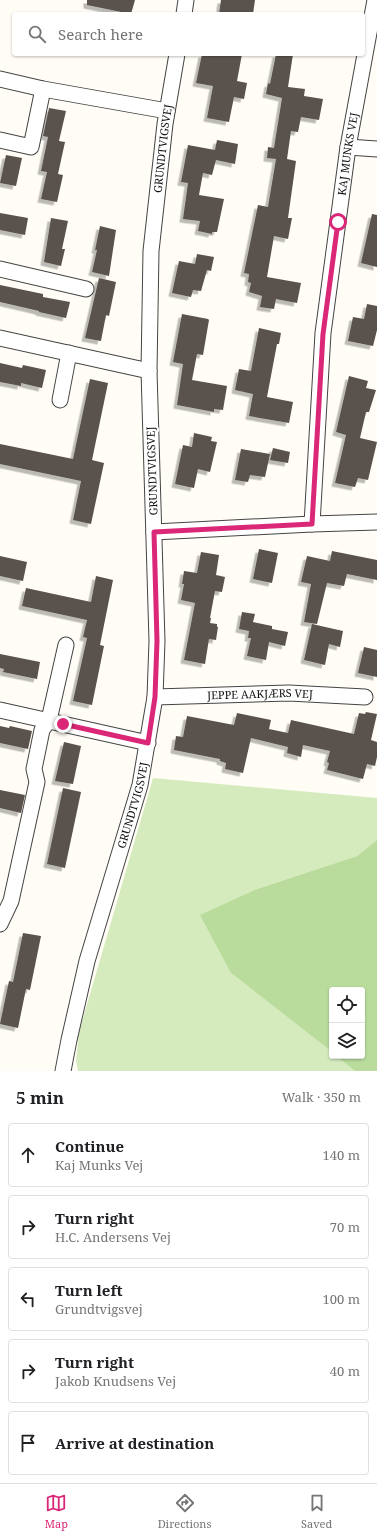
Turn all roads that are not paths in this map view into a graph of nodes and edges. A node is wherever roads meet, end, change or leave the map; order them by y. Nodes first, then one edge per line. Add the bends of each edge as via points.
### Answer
1 (186, 0) edge
2 (375, 0) edge
3 (184, 12) edge
4 (365, 55) edge
5 (177, 56) edge
6 (365, 56) edge
7 (0, 80) edge
8 (43, 89) junction
9 (167, 111) junction
10 (0, 140) edge
11 (348, 148) junction
12 (377, 149) edge
13 (0, 269) edge
14 (86, 289) dead end
15 (0, 338) edge
16 (69, 353) junction
17 (149, 371) junction
18 (60, 400) dead end
19 (377, 522) edge
20 (312, 524) junction
21 (154, 532) junction
22 (66, 645) dead end
23 (155, 697) junction
24 (365, 697) dead end
25 (0, 710) edge
26 (49, 720) junction
27 (148, 743) junction
28 (0, 924) edge
29 (63, 1071) edge

1 - 3 street
2 - 4 street, KAJ MUNKS VEJ
5 - 9 street, GRUNDTVIGSVEJ
6 - 11 street, KAJ MUNKS VEJ
7 - 8 street
8 - 9 street
8 - 10 street via 31,147
9 - 17 street, GRUNDTVIGSVEJ via 151,250
11 - 12 street
11 - 20 street, KAJ MUNKS VEJ via 323,334
13 - 14 street
15 - 16 street
16 - 17 street
16 - 18 street
17 - 21 street, GRUNDTVIGSVEJ
19 - 20 street
20 - 21 street
21 - 23 street, GRUNDTVIGSVEJ via 157,641
22 - 26 street
23 - 24 street, JEPPE AAKJÆRS VEJ via 289,693
23 - 27 street, GRUNDTVIGSVEJ
25 - 26 street
26 - 27 street
26 - 28 street via 42,730 34,769 37,782 11,900
27 - 29 street, GRUNDTVIGSVEJ via 140,785 87,961

